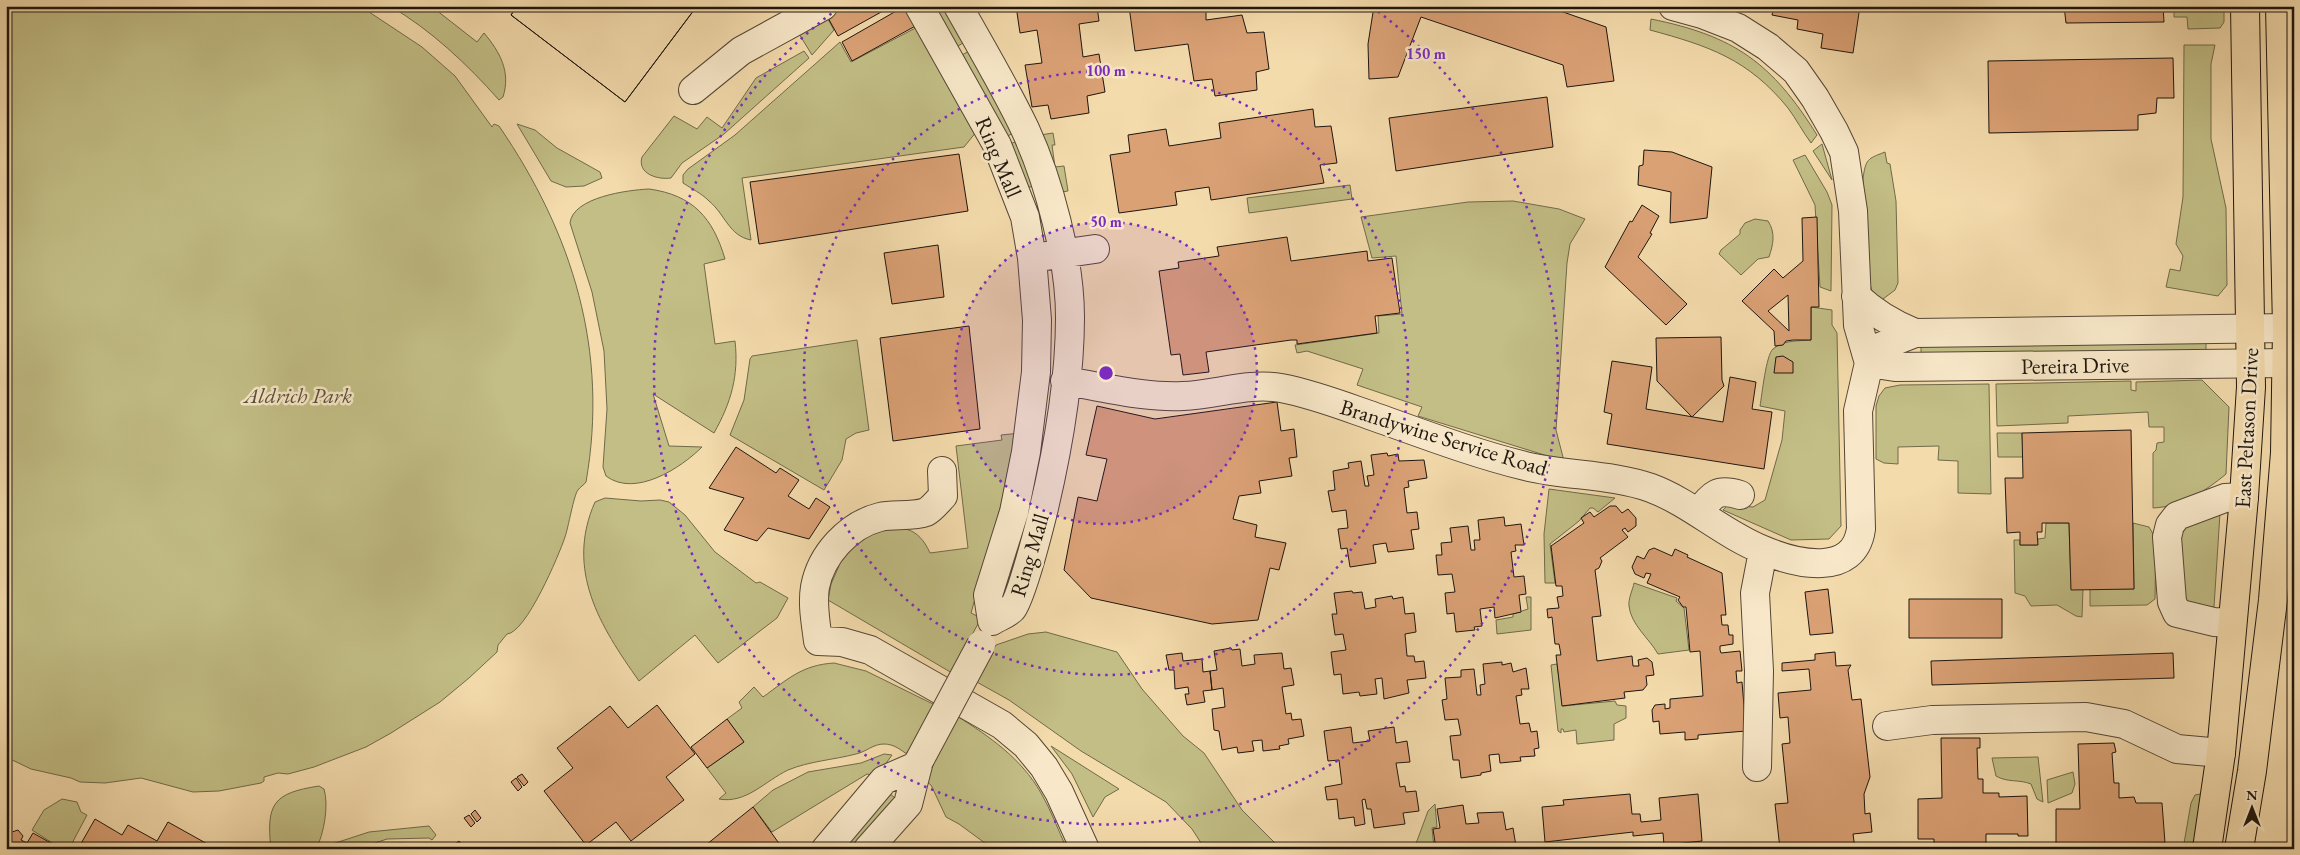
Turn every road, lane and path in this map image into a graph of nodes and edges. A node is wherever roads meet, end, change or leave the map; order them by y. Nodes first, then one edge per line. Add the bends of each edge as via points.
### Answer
1 (823, 6) edge
2 (919, 6) edge
3 (958, 6) edge
4 (1672, 6) edge
5 (2245, 6) edge
6 (2280, 6) edge
7 (693, 90) dead end
8 (1095, 249) dead end
9 (1063, 253) junction
10 (1032, 258) junction
11 (1856, 296) junction
12 (2250, 328) junction
13 (2290, 328) edge
14 (1915, 334) junction
15 (1868, 358) junction
16 (2251, 363) junction
17 (2290, 363) edge
18 (1065, 381) junction
19 (942, 471) dead end
20 (1740, 495) dead end
21 (2244, 497) junction
22 (1699, 512) junction
23 (1763, 551) junction
24 (2232, 622) junction
25 (987, 633) junction
26 (1887, 726) dead end
27 (2221, 753) junction
28 (918, 763) junction
29 (1757, 767) dead end
30 (826, 849) edge
31 (868, 849) edge
32 (1085, 849) edge
33 (2207, 849) edge
34 (2239, 849) edge

1 - 7 street via 741,51
2 - 10 street, Ring Mall via 998,145 1025,217
3 - 9 street, Ring Mall via 1026,131 1047,185
4 - 11 street via 1738,28 1768,47 1796,71 1815,98 1844,152 1854,211
5 - 12 main road, East Peltason Drive
6 - 13 main road, East Peltason Drive
8 - 9 street
9 - 10 street
9 - 18 street, Ring Mall via 1070,316
10 - 25 street, Ring Mall via 1037,320 1036,372 1026,452 1014,512 988,595
11 - 14 street, Pereira Drive via 1871,311
11 - 15 street via 1858,325
12 - 13 street, Pereira Drive
12 - 14 street, Pereira Drive
12 - 16 main road, East Peltason Drive
13 - 17 main road, East Peltason Drive
14 - 15 street, Pereira Drive
15 - 16 street, Pereira Drive via 1895,367
15 - 23 street, Brandywine Service Road via 1858,411 1859,543 1847,557 1833,562 1789,560
16 - 17 street, Pereira Drive
16 - 21 main road, East Peltason Drive
17 - 34 main road, East Peltason Drive via 2281,519 2252,771
18 - 22 street, Brandywine Service Road via 1161,397 1259,386 1280,388 1524,466 1642,485
18 - 25 street, Ring Mall via 1055,459 1038,532 1012,609
19 - 32 street via 943,496 925,512 879,517 855,528 836,544 821,567 815,587 818,641 842,642 870,650 1002,725 1026,745 1044,767
20 - 22 street via 1718,492
21 - 24 main road, East Peltason Drive
21 - 24 street via 2224,498 2178,516 2170,525 2167,537 2172,602 2178,613 2214,622
22 - 23 street, Brandywine Service Road
23 - 29 street via 1755,594 1759,671
24 - 27 main road, East Peltason Drive
25 - 28 street, bridge
26 - 27 street via 1932,720 2086,717 2124,724 2177,749
27 - 33 main road, East Peltason Drive
28 - 30 street via 884,780
28 - 31 street via 908,804

